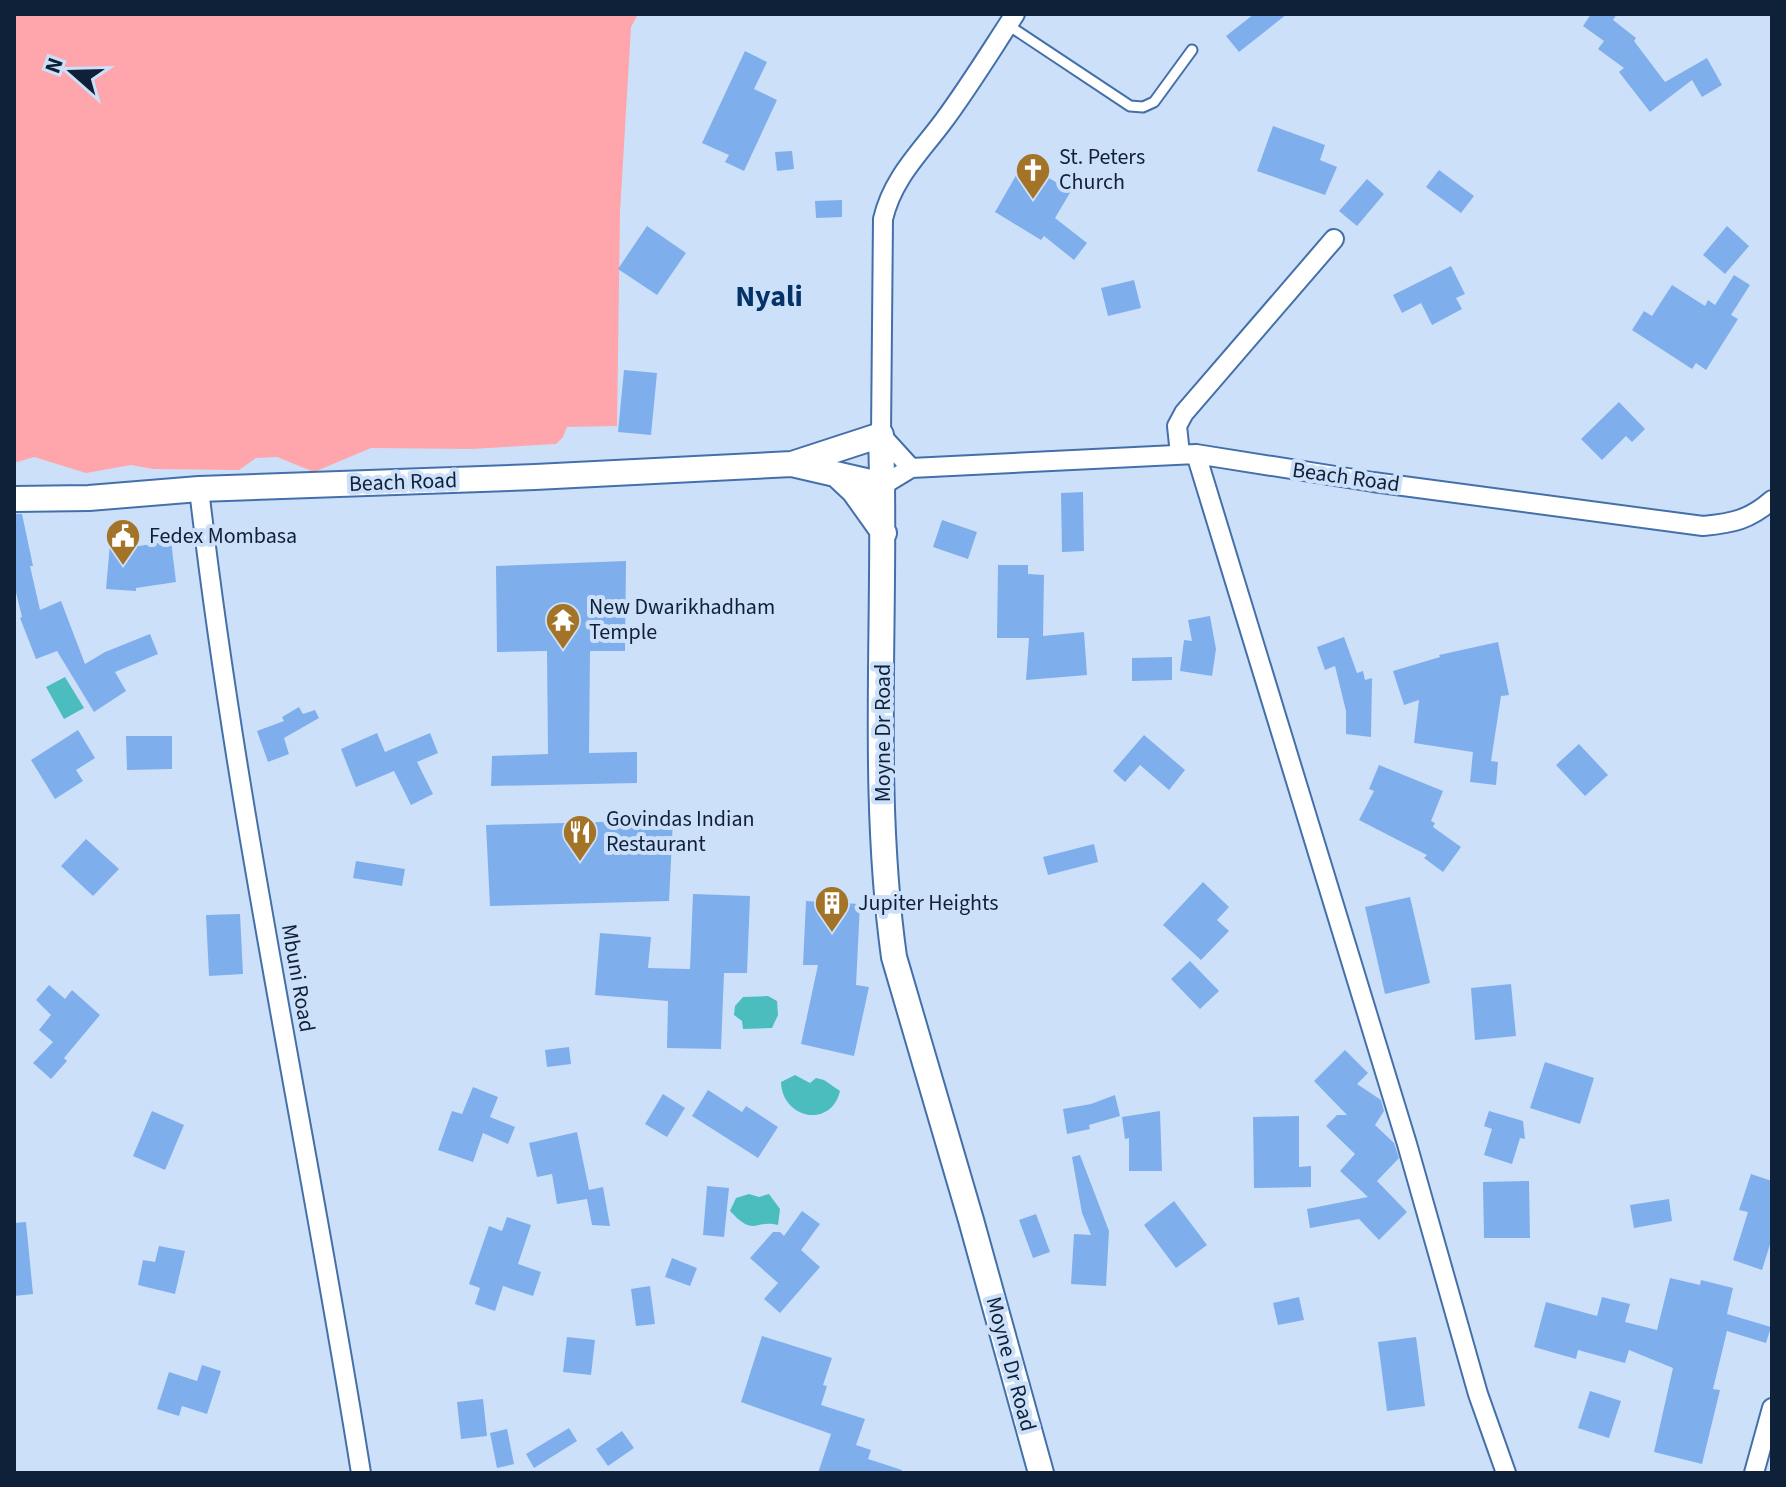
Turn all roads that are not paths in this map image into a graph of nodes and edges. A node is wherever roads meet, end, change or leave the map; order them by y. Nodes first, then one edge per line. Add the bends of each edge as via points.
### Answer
1 (1012, 19) edge
2 (1192, 50) dead end
3 (1334, 239) dead end
4 (881, 435) junction
5 (1188, 454) junction
6 (792, 464) junction
7 (911, 468) junction
8 (837, 475) junction
9 (883, 485) junction
10 (199, 489) junction
11 (14, 499) edge
12 (1772, 500) edge
13 (884, 533) junction
14 (1772, 1408) edge
15 (361, 1473) edge
16 (1041, 1473) edge
17 (1506, 1473) edge
18 (1754, 1473) edge

1 - 2 lane via 1130,106 1154,102
1 - 4 street, Moyne Dr Road via 888,197 883,219
3 - 5 street via 1184,413 1177,426
4 - 6 main road, Beach Road
4 - 7 street
4 - 9 main road, Moyne Dr Road
5 - 7 street, Beach Road
5 - 12 street, Beach Road via 1703,526 1745,519
5 - 17 street
6 - 8 main road, Beach Road
6 - 10 main road, Beach Road
7 - 9 street, Beach Road
8 - 9 main road, Beach Road
8 - 13 main road
9 - 13 main road, Moyne Dr Road
10 - 11 main road, Beach Road
10 - 15 street, Mbuni Road via 239,785
13 - 16 main road, Moyne Dr Road via 882,798 894,957
14 - 18 street

